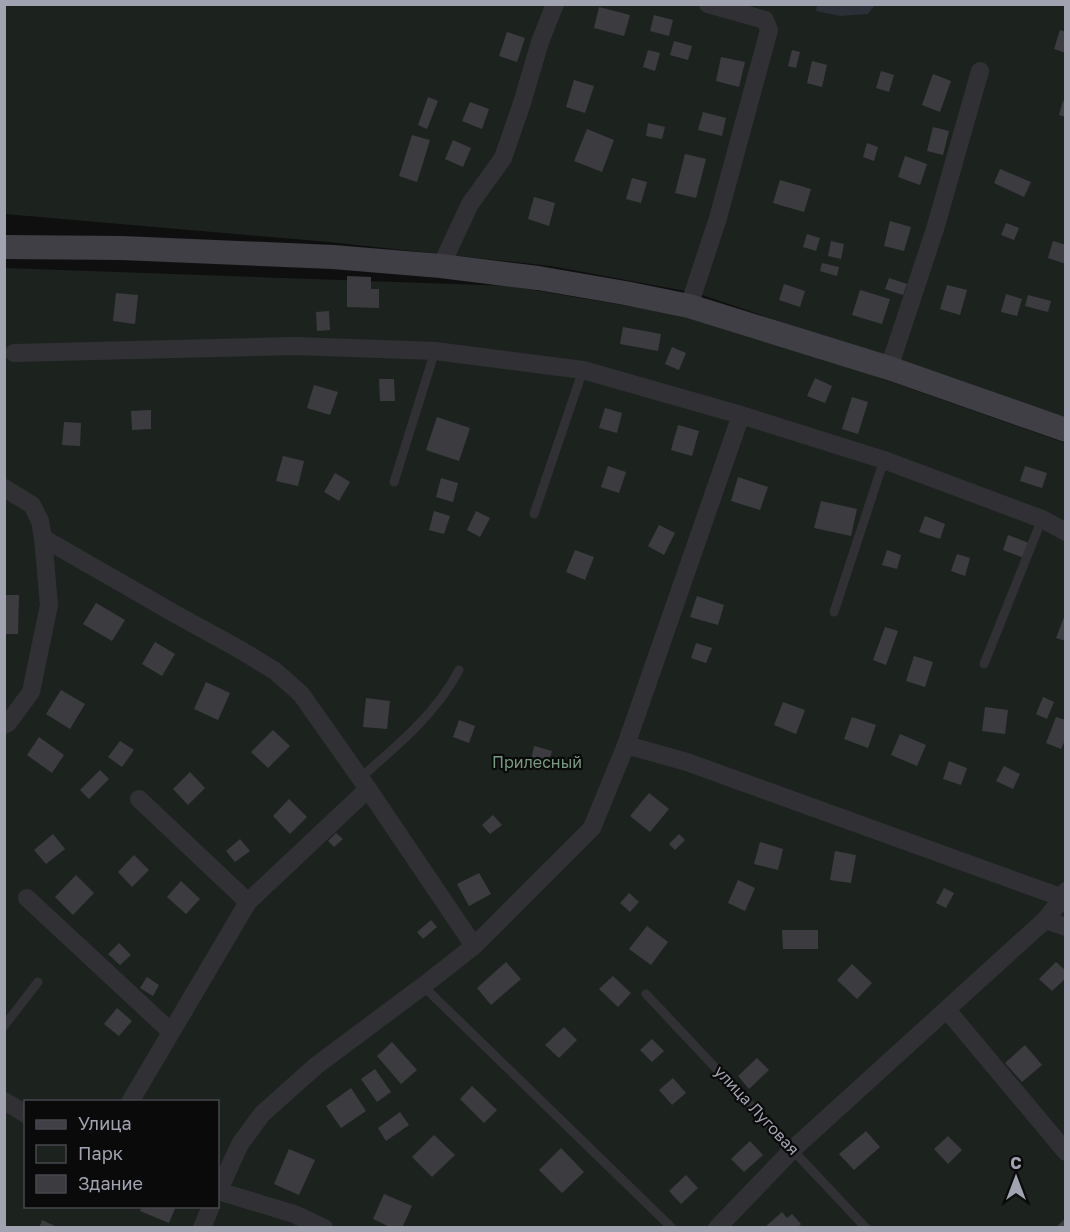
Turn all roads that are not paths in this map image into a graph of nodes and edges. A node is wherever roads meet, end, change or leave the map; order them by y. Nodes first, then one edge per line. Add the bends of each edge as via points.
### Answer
1 (555, 4) edge
2 (708, 4) edge
3 (980, 71) dead end
4 (4, 247) edge
5 (441, 266) junction
6 (689, 306) junction
7 (435, 351) junction
8 (14, 353) dead end
9 (889, 368) junction
10 (583, 370) junction
11 (741, 415) junction
12 (1065, 430) edge
13 (884, 459) junction
14 (394, 482) dead end
15 (4, 488) edge
16 (534, 514) dead end
17 (1042, 519) junction
18 (1065, 532) edge
19 (43, 538) junction
20 (834, 612) dead end
21 (984, 664) dead end
22 (459, 670) dead end
23 (4, 725) edge
24 (626, 745) junction
25 (364, 783) junction
26 (140, 799) dead end
27 (1064, 895) edge
28 (27, 898) dead end
29 (248, 902) junction
30 (1046, 920) junction
31 (1065, 927) edge
32 (474, 946) junction
33 (38, 982) dead end
34 (423, 986) junction
35 (646, 994) dead end
36 (947, 1010) junction
37 (4, 1026) edge
38 (171, 1031) junction
39 (131, 1100) edge
40 (4, 1101) edge
41 (24, 1113) edge
42 (793, 1149) junction
43 (1065, 1152) edge
44 (219, 1189) edge
45 (219, 1191) edge
46 (210, 1208) edge
47 (202, 1227) edge
48 (324, 1227) edge
49 (672, 1227) edge
50 (717, 1227) edge
51 (866, 1227) edge

1 - 5 street via 503,158 470,204
2 - 6 street via 765,20 769,30 721,208
3 - 9 street
4 - 5 street via 333,257
5 - 6 street via 538,278
6 - 9 street
7 - 8 street via 295,346
7 - 10 street
7 - 14 lane
9 - 12 street
10 - 11 street
10 - 16 lane
11 - 13 street
11 - 24 street
13 - 17 street
13 - 20 lane
15 - 19 street via 32,505
17 - 18 street
17 - 21 lane
19 - 23 street via 49,605 31,692
19 - 25 street via 275,671 300,694
22 - 25 lane via 450,687
24 - 27 street via 687,762
24 - 32 street via 592,828
25 - 29 street
25 - 32 street
26 - 29 street
27 - 30 street
28 - 38 street
29 - 38 street
30 - 31 street
30 - 36 street
32 - 34 street
33 - 37 lane
34 - 44 street via 317,1065 262,1114 240,1144
34 - 49 lane
35 - 42 lane, улица Луговая
36 - 42 street
36 - 43 street
38 - 39 street
40 - 41 street
42 - 50 street
42 - 51 lane, улица Луговая
45 - 48 street
46 - 47 street

